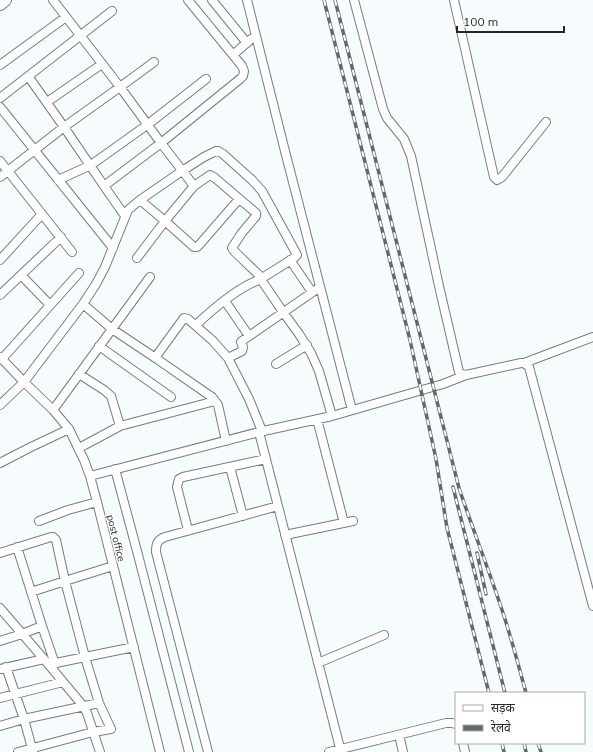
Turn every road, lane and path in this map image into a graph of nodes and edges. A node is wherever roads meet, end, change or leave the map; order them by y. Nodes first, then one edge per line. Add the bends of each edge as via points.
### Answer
1 (5, 0) edge
2 (53, 0) edge
3 (188, 0) edge
4 (212, 0) edge
5 (247, 0) edge
6 (354, 0) edge
7 (454, 0) edge
8 (0, 4) edge
9 (112, 11) dead end
10 (66, 17) junction
11 (256, 35) junction
12 (80, 36) junction
13 (247, 43) junction
14 (233, 55) junction
15 (154, 62) dead end
16 (102, 64) junction
17 (0, 65) edge
18 (28, 76) junction
19 (206, 79) dead end
20 (120, 87) junction
21 (0, 98) edge
22 (47, 102) junction
23 (0, 107) edge
24 (546, 122) dead end
25 (147, 125) junction
26 (64, 127) junction
27 (161, 143) junction
28 (35, 150) junction
29 (0, 160) edge
30 (90, 165) junction
31 (8, 171) junction
32 (182, 171) junction
33 (0, 177) edge
34 (58, 180) junction
35 (104, 186) junction
36 (194, 186) junction
37 (239, 199) junction
38 (140, 200) junction
39 (42, 214) junction
40 (125, 216) junction
41 (165, 221) junction
42 (61, 237) junction
43 (113, 248) junction
44 (72, 252) dead end
45 (136, 258) dead end
46 (0, 260) edge
47 (290, 260) junction
48 (79, 273) dead end
49 (21, 275) junction
50 (150, 277) dead end
51 (260, 279) junction
52 (320, 287) junction
53 (312, 292) junction
54 (0, 295) edge
55 (225, 301) junction
56 (83, 304) junction
57 (50, 305) junction
58 (283, 312) junction
59 (196, 326) junction
60 (112, 329) junction
61 (249, 336) junction
62 (593, 337) edge
63 (99, 346) junction
64 (307, 346) junction
65 (1, 358) edge
66 (228, 358) junction
67 (157, 359) junction
68 (524, 362) junction
69 (276, 364) dead end
70 (79, 374) junction
71 (466, 375) junction
72 (24, 382) junction
73 (171, 397) dead end
74 (215, 401) junction
75 (0, 405) edge
76 (53, 410) junction
77 (352, 410) junction
78 (332, 416) junction
79 (317, 419) junction
80 (120, 426) junction
81 (69, 429) junction
82 (261, 432) junction
83 (226, 440) junction
84 (79, 448) junction
85 (266, 459) junction
86 (0, 463) edge
87 (230, 467) junction
88 (115, 469) junction
89 (90, 476) junction
90 (97, 502) junction
91 (278, 506) junction
92 (242, 516) junction
93 (39, 521) dead end
94 (188, 530) junction
95 (285, 535) junction
96 (16, 547) junction
97 (0, 553) edge
98 (113, 566) junction
99 (66, 581) junction
100 (32, 592) junction
101 (593, 606) edge
102 (0, 608) edge
103 (42, 626) junction
104 (22, 634) junction
105 (384, 635) dead end
106 (0, 640) edge
107 (134, 647) junction
108 (85, 656) junction
109 (49, 662) junction
110 (318, 663) junction
111 (3, 668) edge
112 (63, 682) junction
113 (15, 694) junction
114 (0, 698) edge
115 (99, 703) junction
116 (84, 707) junction
117 (24, 720) junction
118 (455, 724) edge
119 (0, 726) edge
120 (93, 732) junction
121 (399, 735) junction
122 (32, 750) edge
123 (340, 751) edge
124 (18, 752) edge
125 (100, 752) edge
126 (160, 752) edge
127 (189, 752) edge
128 (208, 752) edge
129 (330, 752) edge
130 (403, 752) edge

1 - 8 highway
2 - 10 street
3 - 14 street
4 - 13 street
5 - 11 street
6 - 71 street via 383,109 404,139 411,156 458,369
7 - 24 street via 494,177 497,180
9 - 12 street
10 - 12 street
10 - 17 street
11 - 13 street
11 - 52 street
12 - 16 street
12 - 18 street
13 - 14 street
14 - 27 street via 244,71 243,76
15 - 20 street
16 - 20 street
16 - 22 street
18 - 21 street
18 - 22 street
19 - 25 street
20 - 25 street
20 - 26 street
22 - 26 street
23 - 28 street
25 - 27 street
25 - 30 street
26 - 28 street
26 - 30 street
27 - 32 street
27 - 35 street
28 - 31 street
28 - 34 street
29 - 31 street
30 - 34 street
30 - 35 street
31 - 33 street
31 - 39 street
32 - 36 street
32 - 38 street
32 - 47 street via 218,151 223,154 264,194 296,253
34 - 43 street
35 - 40 street
36 - 37 street via 210,175
36 - 41 street
37 - 41 street via 197,247 191,245
37 - 51 street via 254,210 256,216 232,248
38 - 40 street
38 - 41 street
39 - 42 street
39 - 46 street
40 - 43 street
41 - 45 street
42 - 44 street
42 - 49 street
43 - 56 street via 101,276
47 - 51 street
47 - 53 street
48 - 57 street
49 - 54 street
49 - 57 street
50 - 60 street
51 - 55 street
51 - 58 street
52 - 53 street
52 - 77 street
53 - 58 street
55 - 59 street
55 - 61 street
56 - 60 street
56 - 72 street
57 - 65 street
58 - 61 street
58 - 64 street
59 - 66 street
59 - 67 street via 188,319 182,319 157,355
60 - 63 street
60 - 67 street
61 - 66 street via 241,342 242,351
62 - 68 street
63 - 70 street
63 - 73 street
64 - 69 street
64 - 78 street via 319,371
65 - 72 street, post office
66 - 82 street via 249,399
67 - 74 street
68 - 71 street
68 - 101 street via 529,367
70 - 76 street
70 - 80 street via 111,396
71 - 77 street
72 - 75 street
72 - 76 street, post office
74 - 80 street
74 - 83 street
76 - 81 street, post office
77 - 78 street
78 - 79 street
79 - 82 street
79 - 95 street via 348,522
80 - 84 street
81 - 84 street, post office
81 - 86 street
82 - 83 street
82 - 85 street
83 - 88 street
84 - 89 street, post office
85 - 87 street
85 - 91 street
87 - 92 street
87 - 94 street via 178,479 177,487
88 - 89 street
88 - 127 street
89 - 90 street, post office
90 - 93 street
90 - 98 street, post office
91 - 92 street
91 - 95 street
92 - 94 street
94 - 128 street via 160,538 156,552
95 - 110 street
96 - 97 street
96 - 99 street via 55,538
96 - 100 street
98 - 99 street
98 - 107 street, post office
99 - 100 street
99 - 108 street
100 - 103 street
102 - 104 street
103 - 104 street
103 - 109 street
104 - 106 street
104 - 109 street
105 - 110 street
107 - 108 street
107 - 126 street, post office
108 - 109 street
108 - 115 street
109 - 111 street
109 - 112 street
110 - 123 street
111 - 113 street
112 - 113 street
112 - 116 street
113 - 114 street
113 - 117 street
115 - 116 street
115 - 120 street via 111,728
116 - 117 street
116 - 120 street
117 - 119 street
117 - 122 street
118 - 121 street via 446,723
120 - 122 street
120 - 125 street
121 - 123 street
121 - 130 street
122 - 124 street
123 - 129 street

